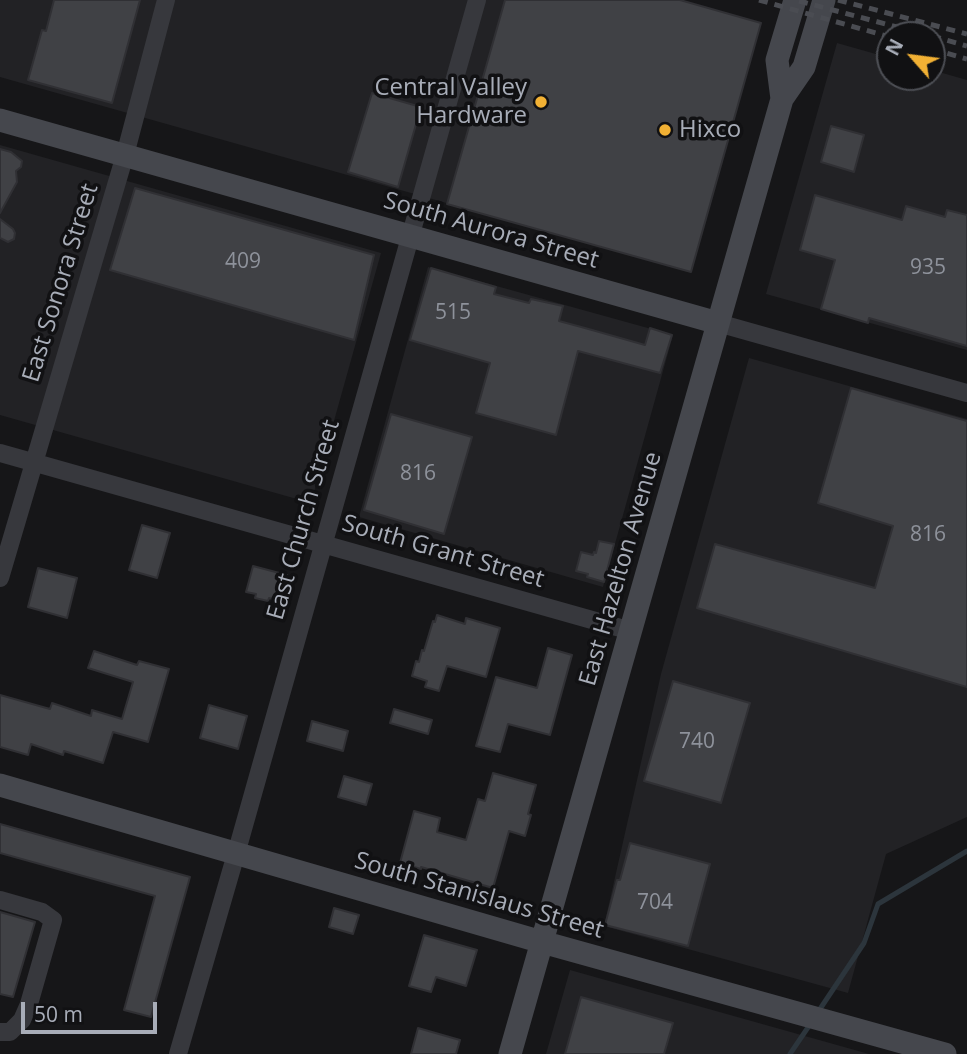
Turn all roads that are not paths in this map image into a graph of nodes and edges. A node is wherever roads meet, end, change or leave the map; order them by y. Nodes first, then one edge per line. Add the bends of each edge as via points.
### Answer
1 (166, 0) edge
2 (477, 0) edge
3 (795, 0) edge
4 (824, 0) edge
5 (782, 99) junction
6 (0, 120) edge
7 (125, 155) junction
8 (410, 236) junction
9 (718, 323) junction
10 (967, 393) edge
11 (0, 453) edge
12 (33, 463) junction
13 (323, 544) junction
14 (0, 578) edge
15 (631, 631) junction
16 (0, 785) edge
17 (236, 854) junction
18 (0, 900) edge
19 (542, 942) junction
20 (0, 1032) edge
21 (178, 1054) edge
22 (510, 1054) edge
23 (945, 1054) edge

1 - 7 street, East Sonora Street
2 - 8 street, East Church Street
3 - 5 street, East Hazelton Avenue via 777,60
4 - 5 street, East Hazelton Avenue via 804,67
5 - 9 street, East Hazelton Avenue
6 - 7 street, South Aurora Street
7 - 8 street, South Aurora Street
7 - 12 street, East Sonora Street
8 - 9 street, South Aurora Street
8 - 13 street, East Church Street
9 - 10 street, South Aurora Street
9 - 15 street, East Hazelton Avenue
11 - 12 street, South Grant Street
12 - 13 street, South Grant Street
12 - 14 street, East Sonora Street
13 - 15 street, South Grant Street
13 - 17 street, East Church Street
15 - 19 street, East Hazelton Avenue
16 - 17 street, South Stanislaus Street
17 - 19 street, South Stanislaus Street
17 - 21 street, East Church Street
18 - 20 street via 42,912 53,920 22,1020 10,1032
19 - 22 street, East Hazelton Avenue
19 - 23 street, South Stanislaus Street

